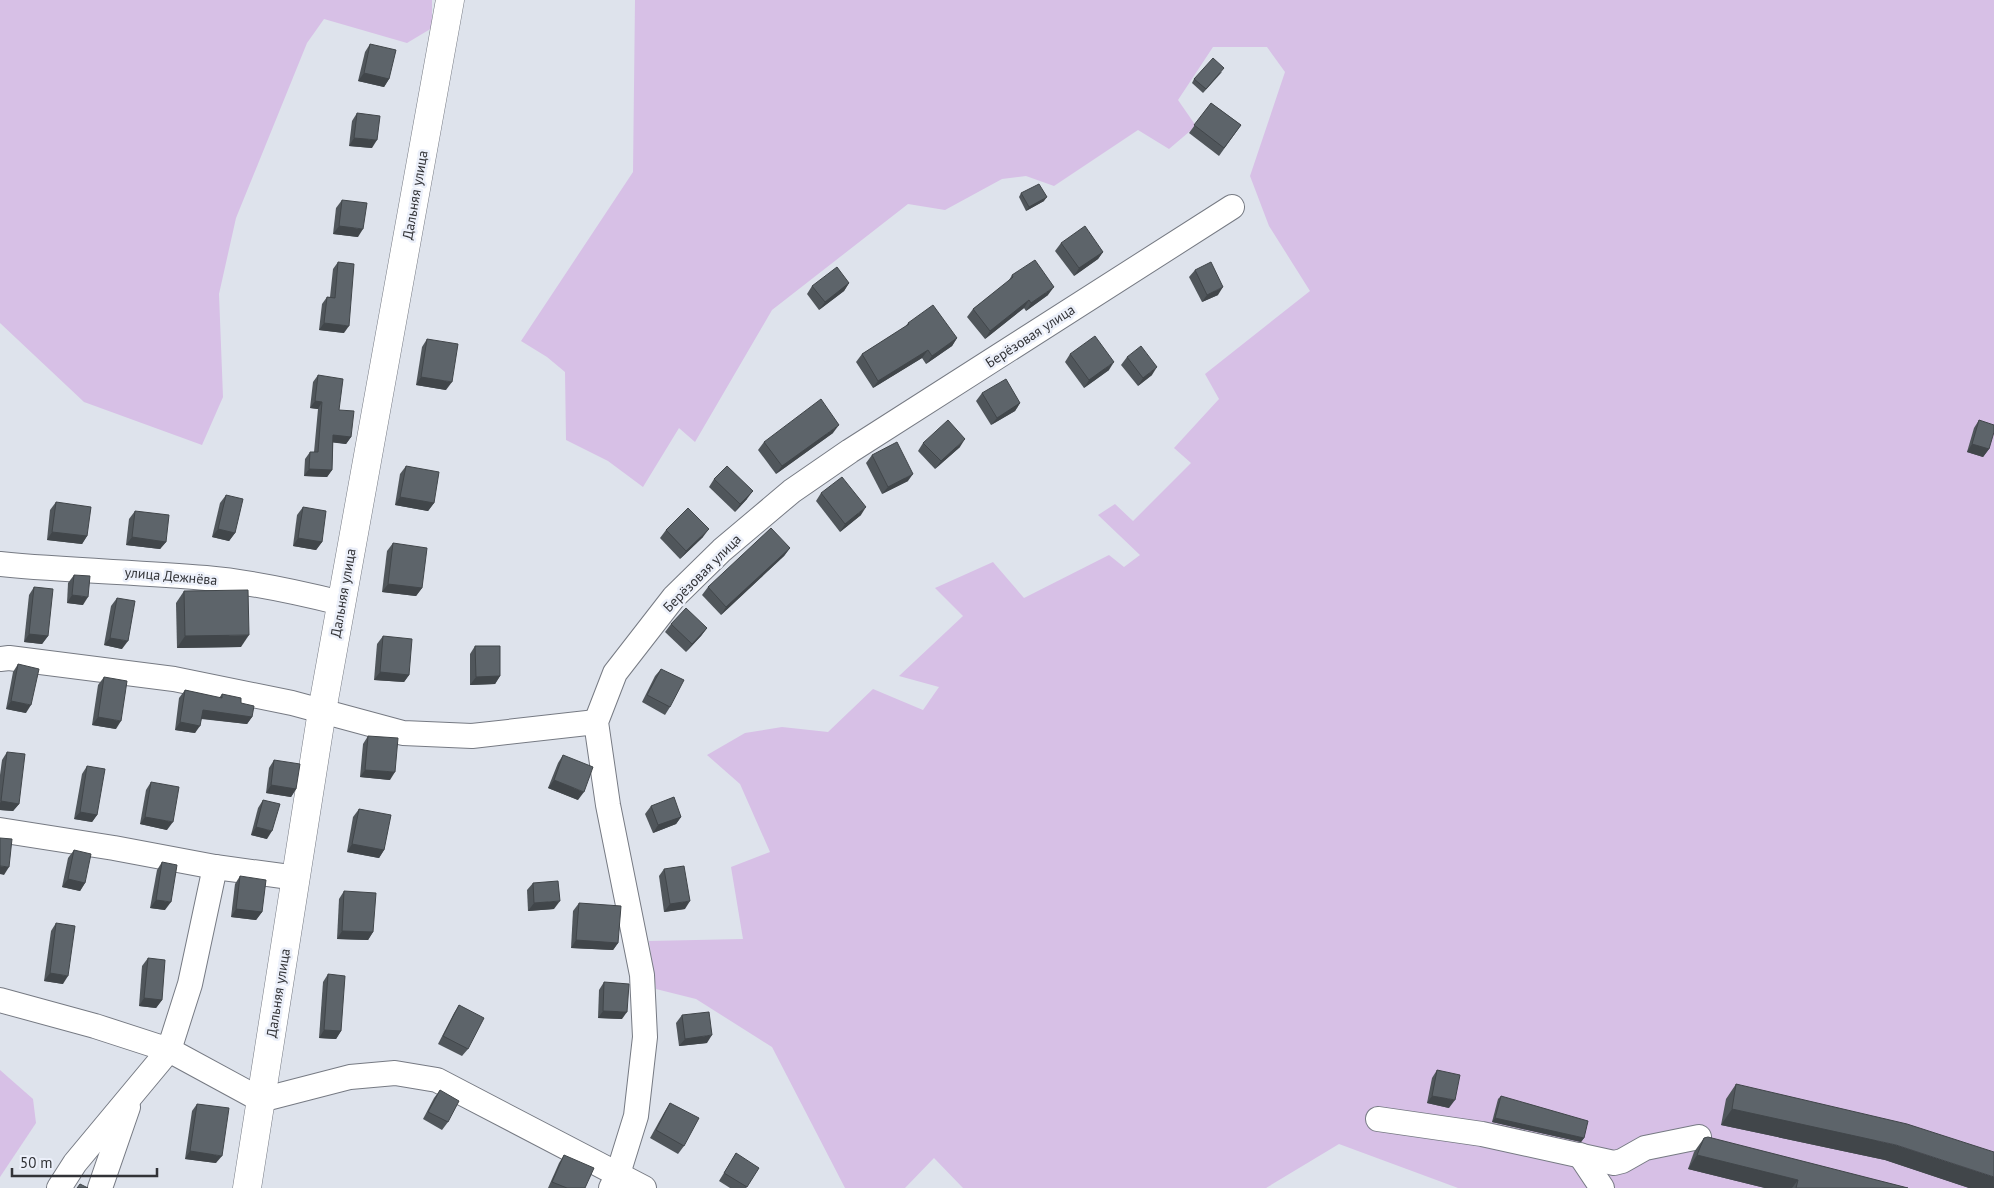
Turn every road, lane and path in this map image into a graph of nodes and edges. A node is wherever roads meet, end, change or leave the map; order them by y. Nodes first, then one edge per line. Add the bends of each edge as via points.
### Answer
1 (450, 0) edge
2 (1232, 206) dead end
3 (0, 564) edge
4 (341, 603) junction
5 (0, 659) edge
6 (322, 710) junction
7 (596, 722) junction
8 (0, 830) edge
9 (215, 867) junction
10 (297, 878) junction
11 (0, 1000) edge
12 (168, 1050) junction
13 (133, 1091) junction
14 (261, 1100) junction
15 (1378, 1119) dead end
16 (1699, 1137) dead end
17 (1580, 1155) junction
18 (1622, 1161) junction
19 (615, 1181) edge
20 (59, 1188) edge
21 (100, 1188) edge
22 (247, 1188) edge
23 (644, 1188) edge
24 (1602, 1188) edge
25 (1613, 1188) edge

1 - 4 main road, Дальняя улица
2 - 7 street, Берёзовая улица via 792,491 722,550 674,597 615,673
3 - 4 street, улица Дежнёва via 208,578
4 - 6 main road, Дальняя улица
5 - 6 street via 174,679
6 - 7 street via 402,733 472,736
6 - 10 main road, Дальняя улица
7 - 19 street, Берёзовая улица via 608,805 643,984 645,1037 636,1116
8 - 9 street
9 - 10 street
9 - 12 street via 190,984
10 - 14 main road, Дальняя улица
11 - 12 street
12 - 13 street
12 - 14 street
13 - 20 street
13 - 21 street
14 - 19 street via 350,1077 394,1074 437,1080
14 - 22 main road, Дальняя улица
15 - 17 street via 1482,1134
16 - 18 street via 1645,1148
17 - 18 street via 1614,1163
17 - 24 street
18 - 25 street
19 - 23 street

